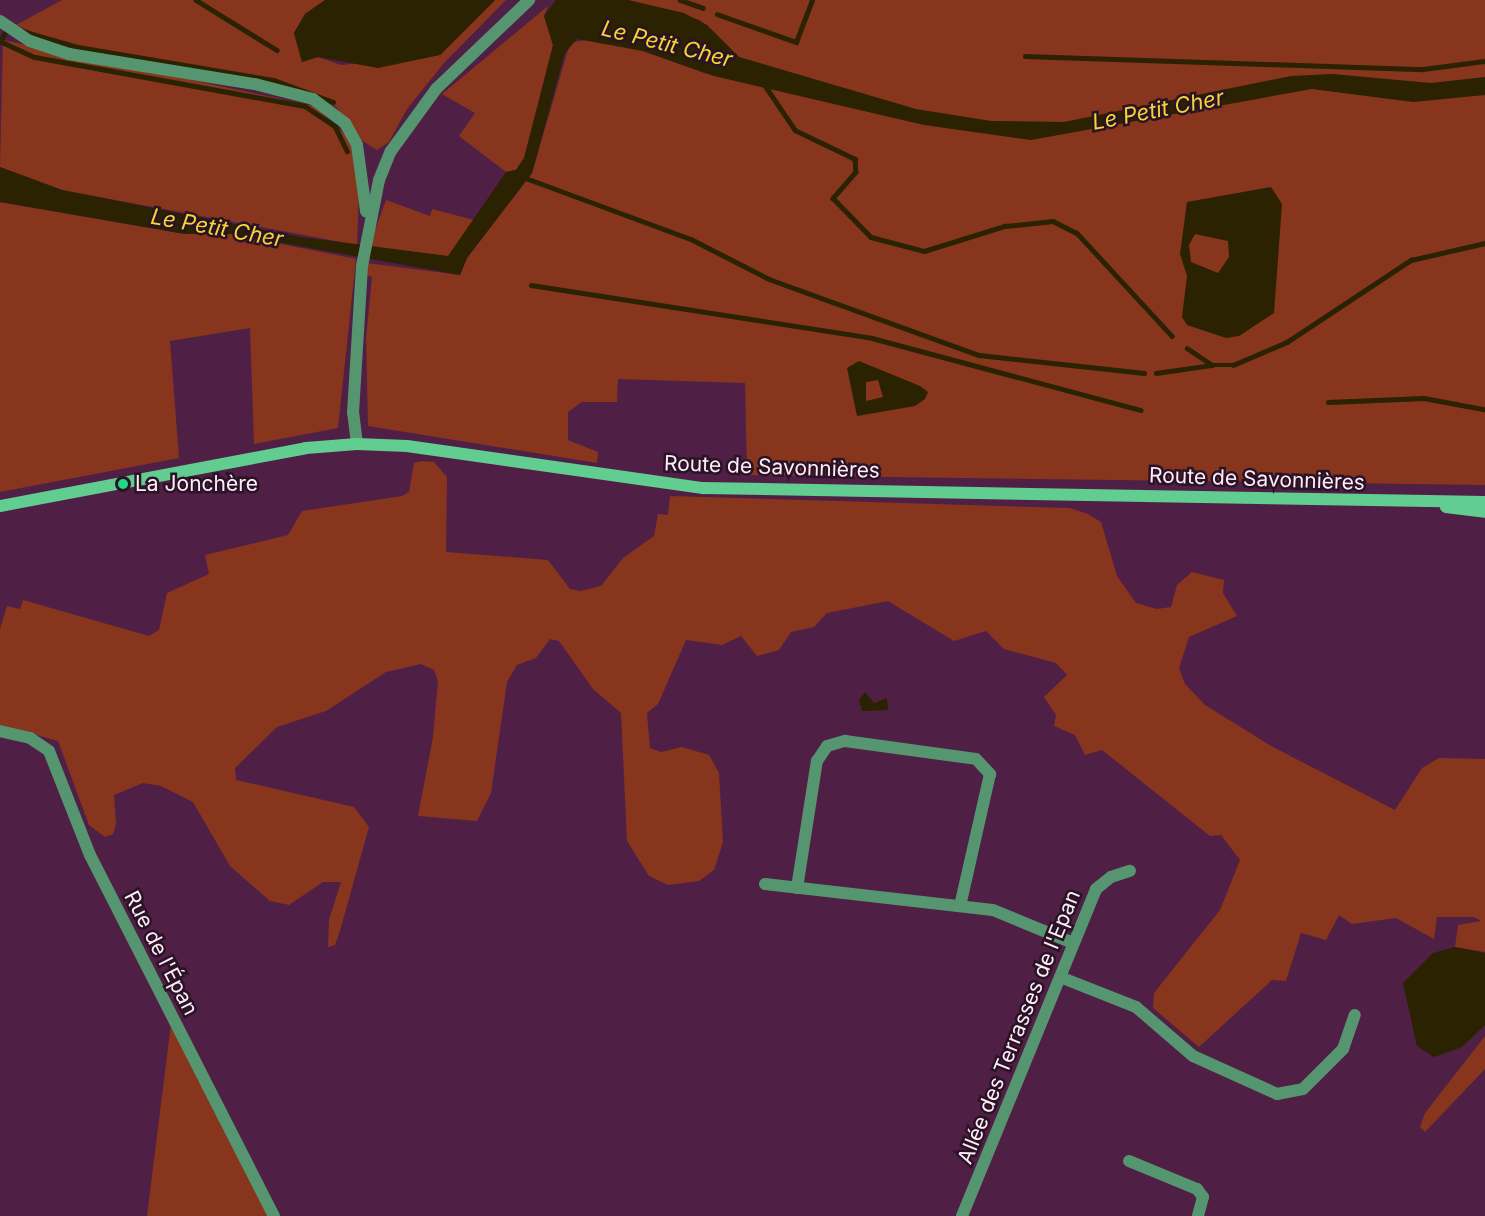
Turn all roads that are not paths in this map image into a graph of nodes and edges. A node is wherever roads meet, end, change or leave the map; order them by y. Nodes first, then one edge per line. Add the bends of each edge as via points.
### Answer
1 (529, 0) edge
2 (0, 21) edge
3 (363, 163) junction
4 (384, 170) junction
5 (366, 225) junction
6 (357, 444) junction
7 (1406, 502) junction
8 (1485, 502) edge
9 (0, 506) edge
10 (1485, 513) edge
11 (0, 731) edge
12 (1130, 871) dead end
13 (765, 884) dead end
14 (797, 888) junction
15 (960, 906) junction
16 (1073, 942) junction
17 (1060, 977) junction
18 (1354, 1015) dead end
19 (1129, 1161) dead end
20 (274, 1216) edge
21 (962, 1216) edge
22 (1198, 1216) edge

1 - 4 street via 436,89
2 - 3 street via 30,41 69,54 295,92 345,123
3 - 4 street
3 - 5 street
4 - 5 street
5 - 6 street via 353,414
6 - 7 main road, Route de Savonnières via 407,446 704,488
6 - 9 main road, Route de Savonnières via 282,452
7 - 8 main road, Route de Savonnières
7 - 10 main road, Route de Savonnières
11 - 20 street, Rue de l'Épan via 30,738 49,751 100,876
12 - 16 street, Allée des Terrasses de l'Epan via 1101,883
13 - 14 street
14 - 15 street
14 - 15 street via 817,761 827,746 845,741 976,759 985,766 992,784
15 - 16 street via 993,910
16 - 17 street, Allée des Terrasses de l'Epan
17 - 18 street via 1136,1007 1193,1056 1277,1094 1303,1089 1343,1049
17 - 21 street, Allée des Terrasses de l'Epan
19 - 22 street via 1197,1189 1203,1197

